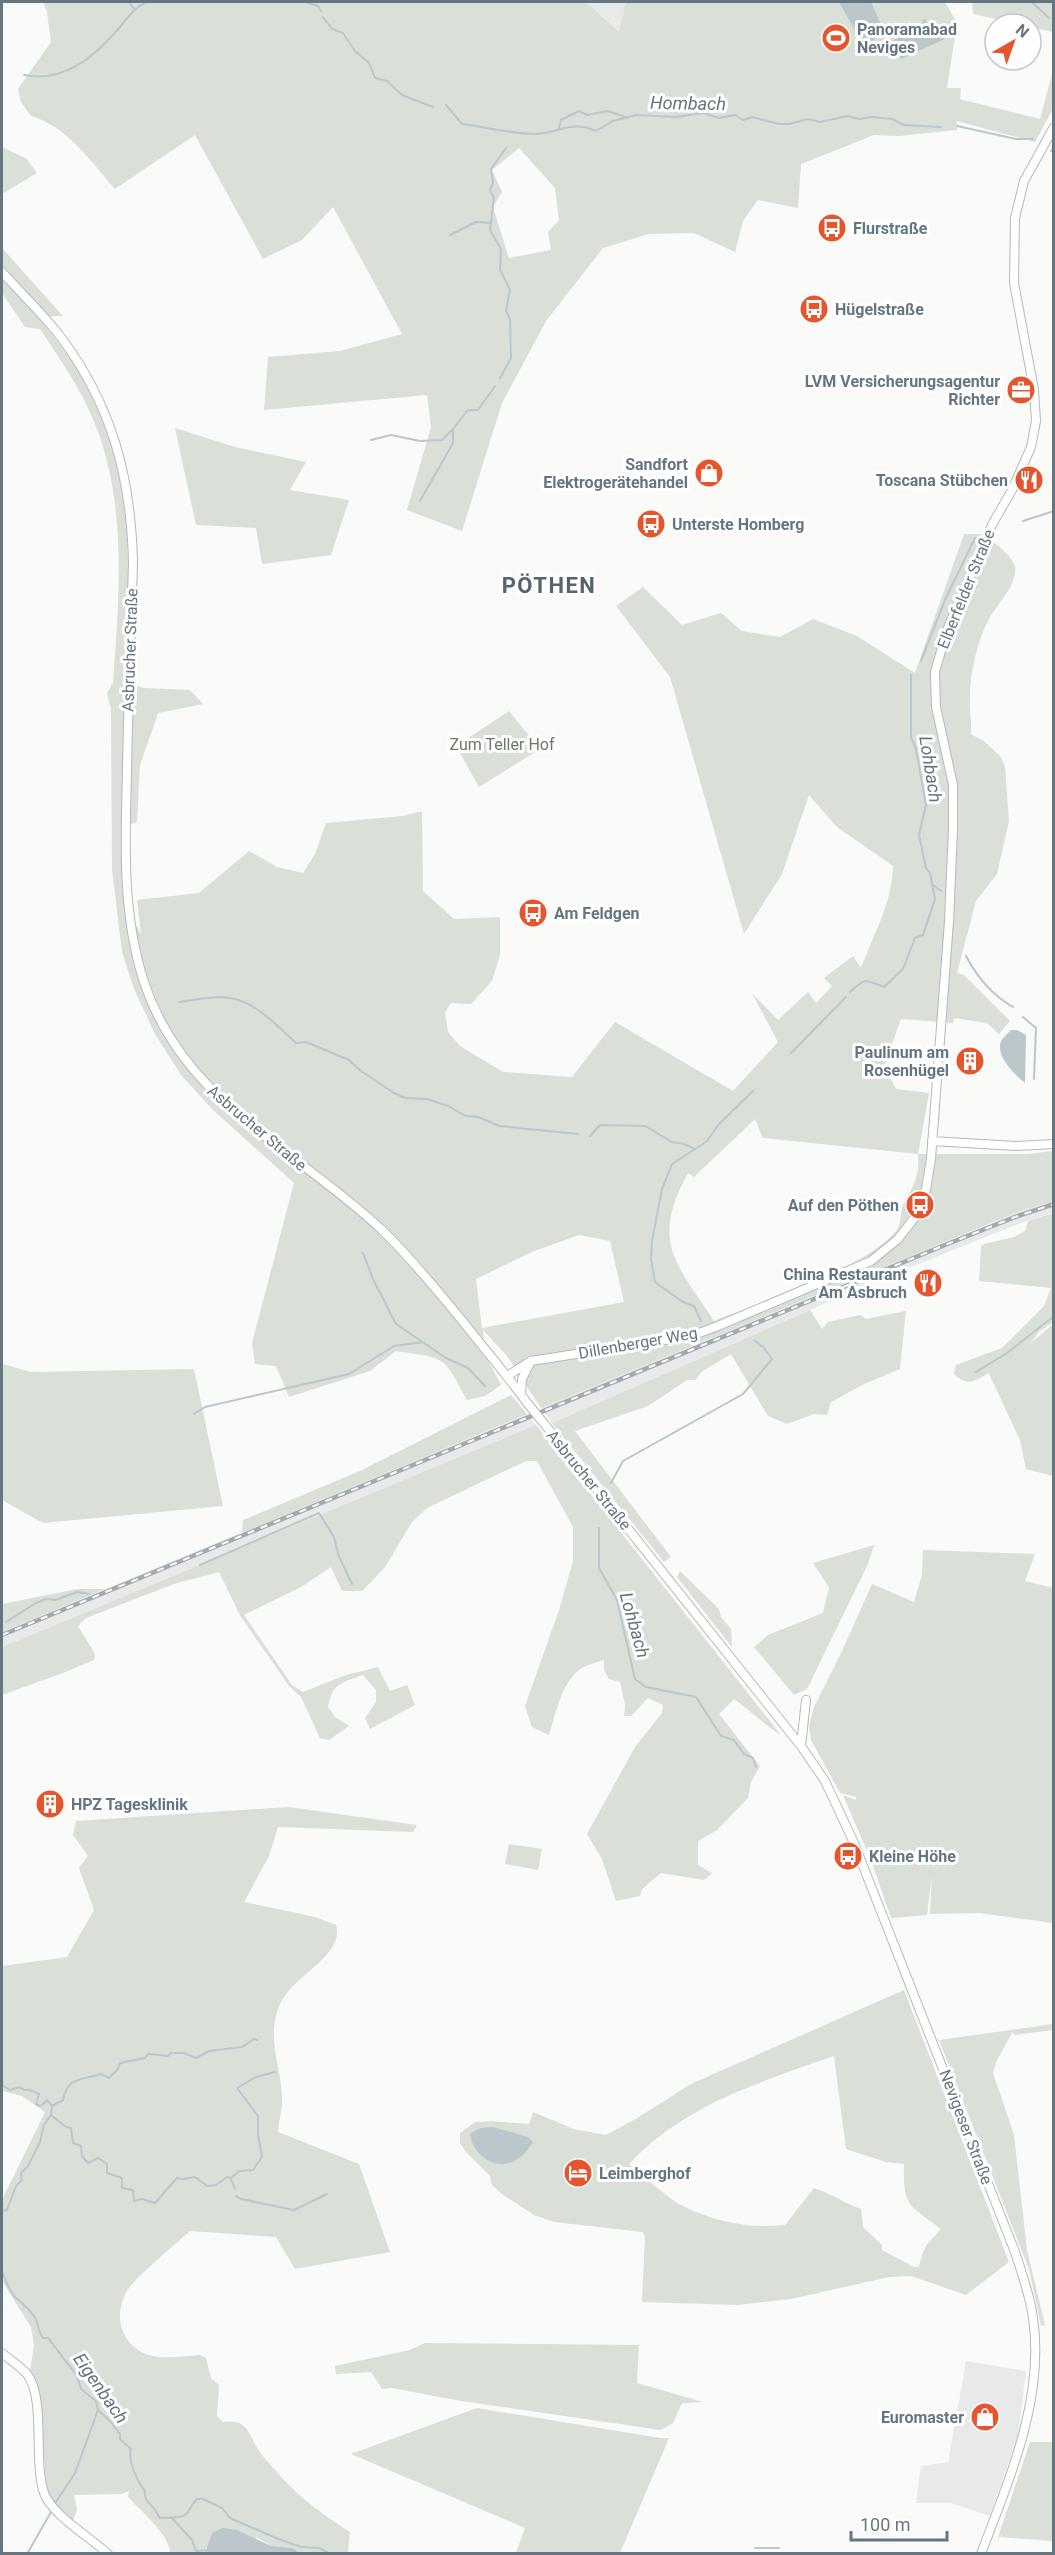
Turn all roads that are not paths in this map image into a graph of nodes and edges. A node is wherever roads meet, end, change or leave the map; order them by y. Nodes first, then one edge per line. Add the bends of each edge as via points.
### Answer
1 (1053, 127) edge
2 (2, 272) edge
3 (932, 1141) junction
4 (1053, 1144) edge
5 (531, 1361) junction
6 (507, 1376) junction
7 (521, 1394) junction
8 (806, 1700) dead end
9 (782, 1722) joint
10 (801, 1746) junction
11 (2, 2353) edge
12 (108, 2553) edge
13 (981, 2553) edge

1 - 3 main road, Elberfelder Straße via 1024,181 1015,218 1014,283 1034,390 1036,422 1031,447 960,599 935,672 936,707 953,785 953,829
2 - 6 main road, Asbrucher Straße via 60,336 80,365 108,420 126,479 133,562 126,873 136,951 152,1002 202,1082 382,1230 425,1275
3 - 4 main road
3 - 5 main road, Dillenberger Weg via 929,1174 920,1205 906,1230 886,1250 857,1268 691,1336
5 - 6 main road, Dillenberger Weg
5 - 7 main road via 522,1379
6 - 7 main road, Asbrucher Straße
7 - 9 main road, Asbrucher Straße, bridge
8 - 10 main road
9 - 10 main road, Nevigeser Straße
10 - 13 main road, Nevigeser Straße via 825,1780 855,1843 1015,2252 1030,2300 1035,2337 1030,2408
11 - 12 main road via 26,2374 35,2394 42,2484 48,2501

